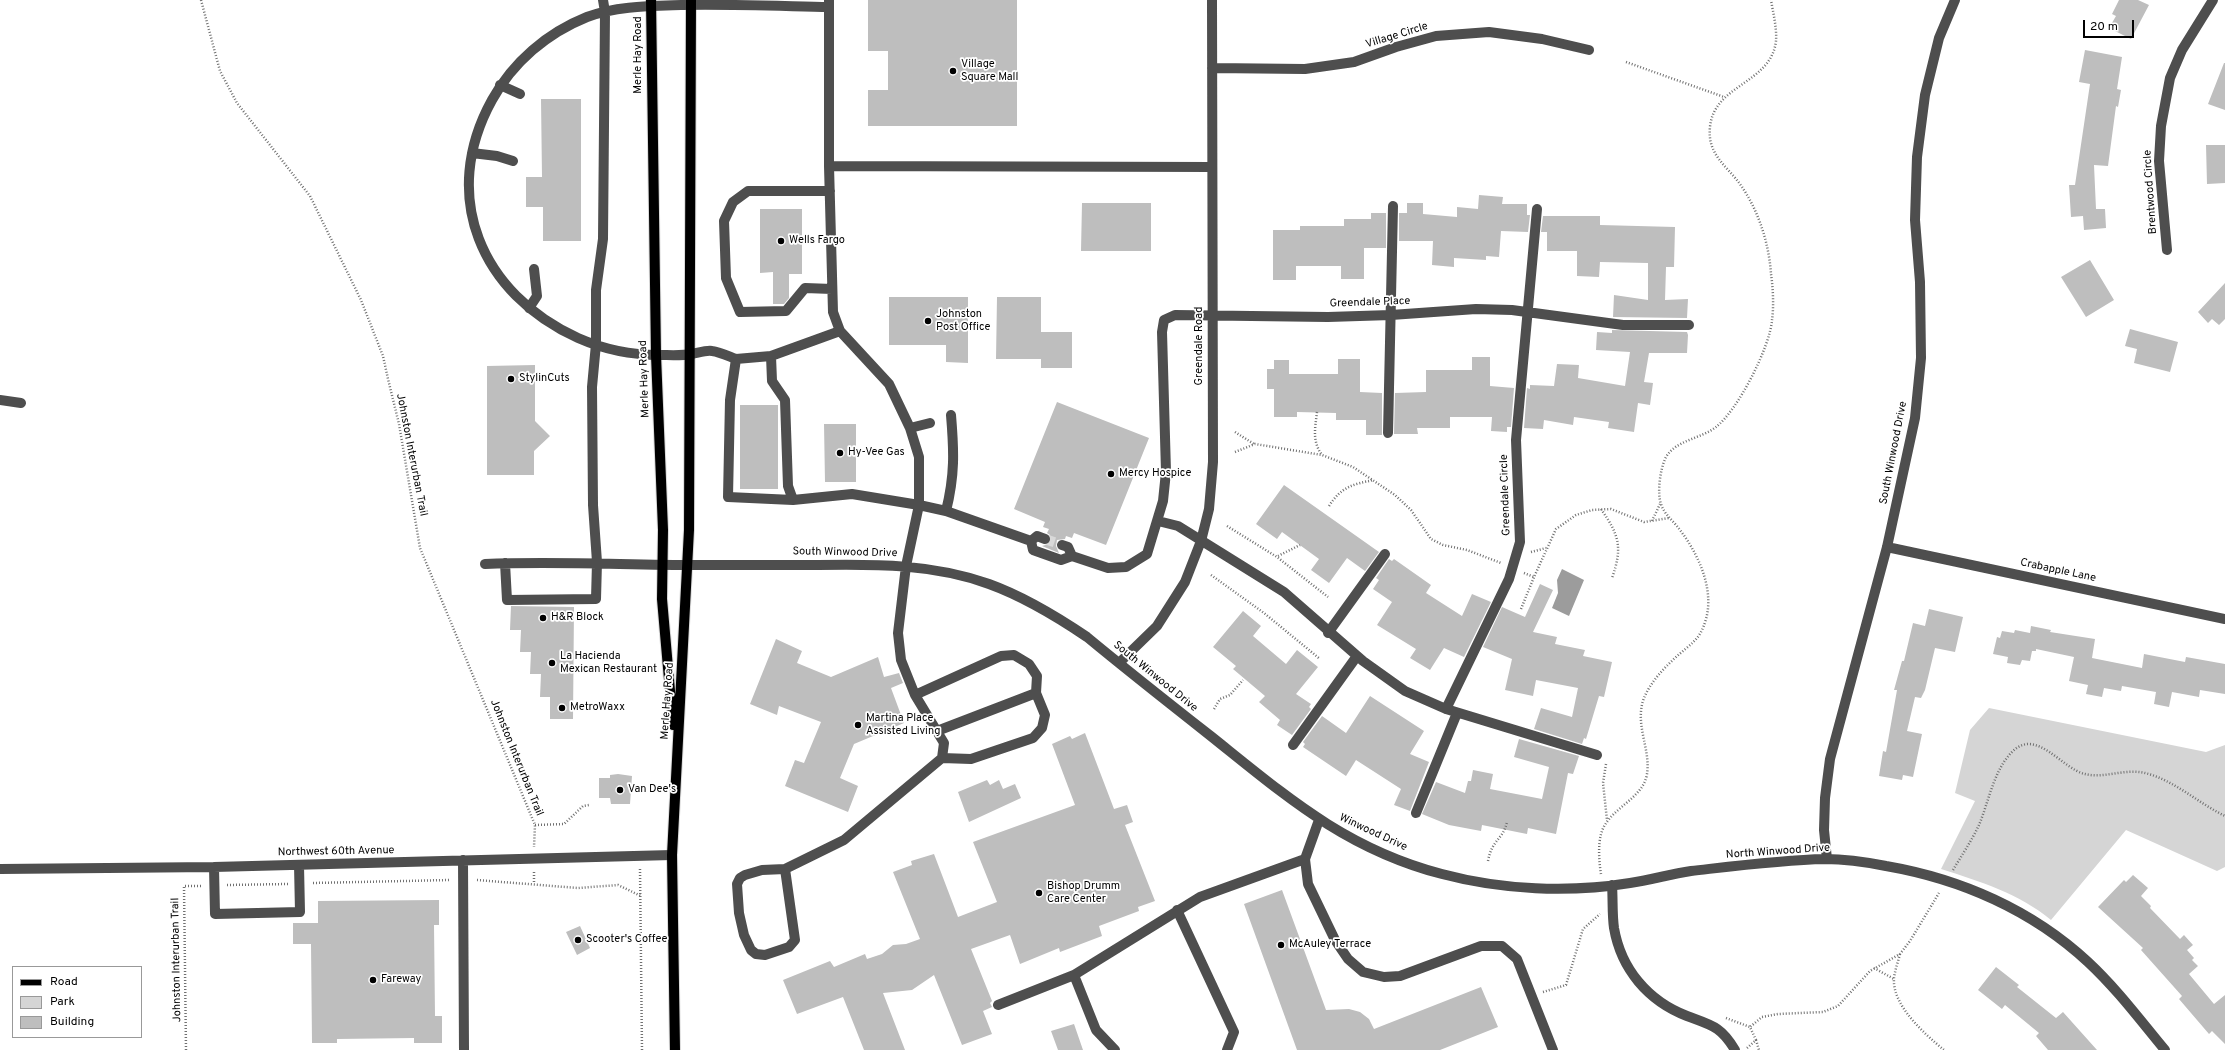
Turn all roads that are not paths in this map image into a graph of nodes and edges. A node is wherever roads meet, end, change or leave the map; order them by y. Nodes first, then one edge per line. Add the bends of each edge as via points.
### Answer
1 (603, 0) edge
2 (1212, 0) edge
3 (1955, 0) edge
4 (2213, 0) edge
5 (651, 3) edge
6 (691, 3) edge
7 (829, 4) edge
8 (605, 12) junction
9 (1589, 50) dead end
10 (1212, 68) junction
11 (500, 85) junction
12 (520, 94) dead end
13 (472, 153) junction
14 (513, 161) dead end
15 (829, 166) junction
16 (1212, 167) junction
17 (830, 191) junction
18 (1392, 206) dead end
19 (1537, 209) dead end
20 (2167, 250) dead end
21 (534, 269) dead end
22 (832, 289) junction
23 (529, 308) junction
24 (1528, 313) junction
25 (1212, 315) junction
26 (1392, 315) junction
27 (1689, 325) dead end
28 (840, 331) junction
29 (596, 344) junction
30 (656, 355) junction
31 (690, 355) junction
32 (771, 356) junction
33 (736, 359) junction
34 (0, 400) edge
35 (21, 403) dead end
36 (951, 415) dead end
37 (930, 423) dead end
38 (910, 428) junction
39 (1388, 433) dead end
40 (792, 500) junction
41 (919, 505) junction
42 (946, 511) junction
43 (1158, 521) junction
44 (1045, 539) tunnel mouth
45 (1201, 541) junction
46 (1031, 542) junction
47 (1062, 545) tunnel mouth
48 (1887, 547) junction
49 (1385, 554) dead end
50 (1072, 556) junction
51 (597, 562) junction
52 (505, 563) junction
53 (486, 564) dead end
54 (662, 565) junction
55 (688, 565) junction
56 (906, 566) junction
57 (2225, 619) edge
58 (1328, 633) junction
59 (1357, 656) junction
60 (1119, 663) junction
61 (1036, 693) junction
62 (915, 695) junction
63 (1446, 709) junction
64 (1457, 713) junction
65 (1197, 725) joint
66 (937, 731) junction
67 (1293, 745) dead end
68 (1597, 756) road end
69 (676, 757) junction
70 (942, 758) junction
71 (1416, 813) dead end
72 (1319, 820) junction
73 (672, 855) junction
74 (1305, 859) junction
75 (1827, 859) junction
76 (463, 860) junction
77 (299, 865) junction
78 (214, 867) junction
79 (0, 869) edge
80 (785, 869) junction
81 (1607, 885) junction
82 (1569, 889) joint
83 (1177, 910) junction
84 (1074, 975) junction
85 (998, 1005) dead end
86 (464, 1050) edge
87 (675, 1050) edge
88 (1115, 1050) edge
89 (1227, 1050) edge
90 (1553, 1050) edge
91 (1736, 1050) edge
92 (2165, 1050) edge

1 - 8 street
2 - 10 street, Greendale Road
3 - 48 street, South Winwood Drive via 1939,38 1925,95 1917,157 1915,220 1920,282 1921,358 1915,418
4 - 20 street, Brentwood Circle via 2182,50 2168,85 2161,126 2159,161
5 - 6 street
5 - 8 street
5 - 30 main road, Merle Hay Road
6 - 7 street
6 - 31 main road, Merle Hay Road
7 - 15 street
8 - 11 street via 552,35 522,58
8 - 29 street via 603,239 596,290
9 - 10 street, Village Circle via 1542,39 1489,32 1436,36 1354,62 1305,69
10 - 16 street, Greendale Road
11 - 12 street
11 - 13 street via 480,122
13 - 14 street via 498,156
13 - 23 street via 469,191 474,225 496,271 517,298
15 - 16 street
15 - 17 street
16 - 25 street, Greendale Road
17 - 22 street
17 - 22 street via 748,191 733,202 724,221 724,236 726,278 740,312 786,312 805,288
18 - 26 street
19 - 24 street
21 - 23 street via 537,296
22 - 28 street via 833,312
23 - 29 street via 579,338
24 - 26 street, Greendale Place via 1476,309
24 - 27 street, Greendale Place via 1623,325
24 - 63 street, Greendale Circle via 1516,440 1520,542 1513,568
25 - 26 street, Greendale Place
25 - 43 street, Greendale Place via 1176,315 1164,320 1162,332 1166,472
25 - 45 street, Greendale Road via 1213,462 1209,509
26 - 39 street via 1389,340
28 - 32 street
28 - 38 street via 889,384
29 - 30 street via 623,352
29 - 51 street via 592,387
30 - 31 street
30 - 54 main road, Merle Hay Road
31 - 33 street via 711,351
31 - 55 main road, Merle Hay Road
32 - 33 street
32 - 40 street via 772,381 785,400 788,486
33 - 40 street via 730,400 728,497
34 - 35 street
36 - 42 street via 953,484
37 - 38 street
38 - 41 street via 919,457
40 - 41 street via 852,494
41 - 42 street
41 - 56 street
42 - 46 street
43 - 45 street via 1178,526
43 - 50 street via 1147,554 1126,567 1108,568
44 - 46 street via 1037,536
45 - 58 street via 1284,592
45 - 60 street, Greendale Road via 1185,582 1156,626
46 - 50 street via 1033,550 1054,558 1061,560
47 - 50 street via 1068,547
48 - 57 street, Crabapple Lane
48 - 75 street, South Winwood Drive via 1830,759 1824,830
49 - 58 street
51 - 52 street, South Winwood Drive
51 - 52 street via 596,599 515,600 506,600
51 - 54 street, South Winwood Drive
52 - 53 street, South Winwood Drive
54 - 55 street, South Winwood Drive
54 - 69 main road, Merle Hay Road via 662,599
55 - 56 street, South Winwood Drive
55 - 69 main road, Merle Hay Road
56 - 60 street, South Winwood Drive via 954,574 989,584 1023,598 1056,616
56 - 62 street via 898,633 901,660
58 - 59 street
59 - 63 street via 1405,691
59 - 67 street
60 - 65 street, South Winwood Drive
61 - 62 street via 1037,676 1029,664 1014,655 1001,656
61 - 66 street
61 - 70 street via 1045,715 1042,728 1033,738 971,759
62 - 66 street
63 - 64 street
64 - 68 street
64 - 71 street
65 - 72 street, Winwood Drive via 1278,791
66 - 70 street via 944,743
69 - 73 main road, Merle Hay Road
70 - 80 street via 844,840
72 - 74 street
72 - 82 street, Winwood Drive via 1390,857 1442,874 1486,884
73 - 76 street, Northwest 60th Avenue
73 - 87 main road, Merle Hay Road
74 - 83 street via 1200,897
74 - 90 street via 1308,884 1335,940 1348,959 1363,972 1384,977 1400,976 1481,946 1502,946 1517,958
75 - 81 street, North Winwood Drive via 1688,872
75 - 92 street, North Winwood Drive via 1866,862 1947,880 1991,897 2023,914 2087,961 2116,989
76 - 77 street, Northwest 60th Avenue
76 - 86 street
77 - 78 street, Northwest 60th Avenue
77 - 78 street via 300,912 215,914
78 - 79 street, Northwest 60th Avenue
80 - 80 street via 762,870 745,875 737,884 744,935 751,950 756,954 765,955 789,947 795,940
81 - 82 street, North Winwood Drive
81 - 91 street via 1619,948 1634,978 1657,1001 1686,1016 1710,1024 1728,1037
83 - 84 street
83 - 89 street via 1234,1032
84 - 85 street
84 - 88 street via 1096,1030

